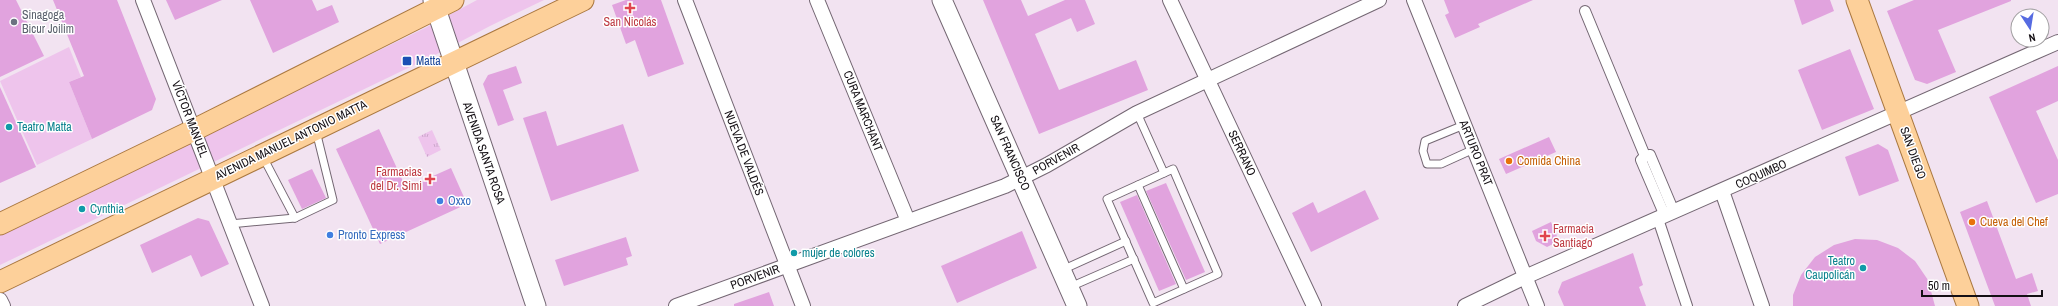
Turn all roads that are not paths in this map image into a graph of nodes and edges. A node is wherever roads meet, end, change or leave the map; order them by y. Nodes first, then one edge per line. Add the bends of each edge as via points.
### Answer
1 (143, 0) edge
2 (583, 0) edge
3 (685, 0) edge
4 (817, 0) edge
5 (942, 0) edge
6 (1170, 0) edge
7 (1379, 0) edge
8 (1414, 0) edge
9 (1857, 0) edge
10 (440, 3) edge
11 (1585, 11) dead end
12 (2058, 42) edge
13 (453, 62) junction
14 (1208, 79) junction
15 (1898, 112) junction
16 (1137, 113) junction
17 (1464, 125) junction
18 (316, 129) junction
19 (194, 130) junction
20 (1474, 149) junction
21 (262, 155) junction
22 (1164, 173) junction
23 (212, 178) junction
24 (1021, 178) junction
25 (1138, 185) junction
26 (1722, 191) junction
27 (1666, 216) junction
28 (296, 218) junction
29 (908, 221) junction
30 (0, 224) edge
31 (230, 224) junction
32 (1126, 241) junction
33 (1134, 259) junction
34 (787, 265) junction
35 (1061, 270) junction
36 (1525, 278) junction
37 (0, 282) edge
38 (1069, 288) junction
39 (1184, 289) junction
40 (0, 300) edge
41 (3, 306) edge
42 (262, 306) edge
43 (536, 306) edge
44 (676, 306) edge
45 (803, 306) edge
46 (1077, 306) edge
47 (1314, 306) edge
48 (1465, 306) edge
49 (1537, 306) edge
50 (1687, 306) edge
51 (1762, 306) edge
52 (1968, 306) edge

1 - 19 street, VÍCTOR MANUEL
2 - 13 main road, AVENIDA MANUEL ANTONIO MATTA
3 - 34 street, NUEVA DE VALDÉS
4 - 29 street, CURA MARCHANT
5 - 24 main road, SAN FRANCISCO
6 - 14 street, SERRANO
7 - 14 street, PORVENIR
8 - 17 street, ARTURO PRAT
9 - 15 main road, SAN DIEGO
10 - 13 main road, AVENIDA SANTA ROSA
10 - 19 main road
11 - 27 street via 1644,156 1641,160
12 - 15 street, COQUIMBO
13 - 18 main road, AVENIDA MANUEL ANTONIO MATTA
13 - 43 main road, AVENIDA SANTA ROSA
14 - 16 street, PORVENIR
14 - 47 street, SERRANO
15 - 26 street, COQUIMBO
15 - 52 main road, SAN DIEGO
16 - 22 lane
16 - 24 street, PORVENIR
17 - 20 street, ARTURO PRAT
17 - 20 lane via 1425,141 1423,151 1427,164 1441,164
18 - 21 main road, AVENIDA MANUEL ANTONIO MATTA
18 - 28 lane via 333,200
19 - 23 street, VÍCTOR MANUEL
19 - 30 main road
20 - 36 street, ARTURO PRAT
21 - 23 main road, AVENIDA MANUEL ANTONIO MATTA
21 - 28 lane
22 - 25 lane
22 - 39 lane via 1173,169 1218,274
23 - 31 street, VÍCTOR MANUEL
23 - 37 main road, AVENIDA MANUEL ANTONIO MATTA
24 - 29 street, PORVENIR
24 - 35 main road, SAN FRANCISCO
25 - 32 lane via 1107,199
25 - 39 lane
26 - 27 street, COQUIMBO
26 - 51 street
27 - 36 street, COQUIMBO
27 - 50 street
28 - 31 lane
29 - 34 street, PORVENIR
31 - 42 street, VÍCTOR MANUEL
32 - 33 lane
32 - 35 lane
33 - 38 lane
33 - 39 lane via 1153,303
34 - 44 street, PORVENIR
34 - 45 street, NUEVA DE VALDÉS
35 - 38 main road, SAN FRANCISCO
36 - 48 street, COQUIMBO
36 - 49 street, ARTURO PRAT
38 - 46 main road, SAN FRANCISCO
40 - 41 street

